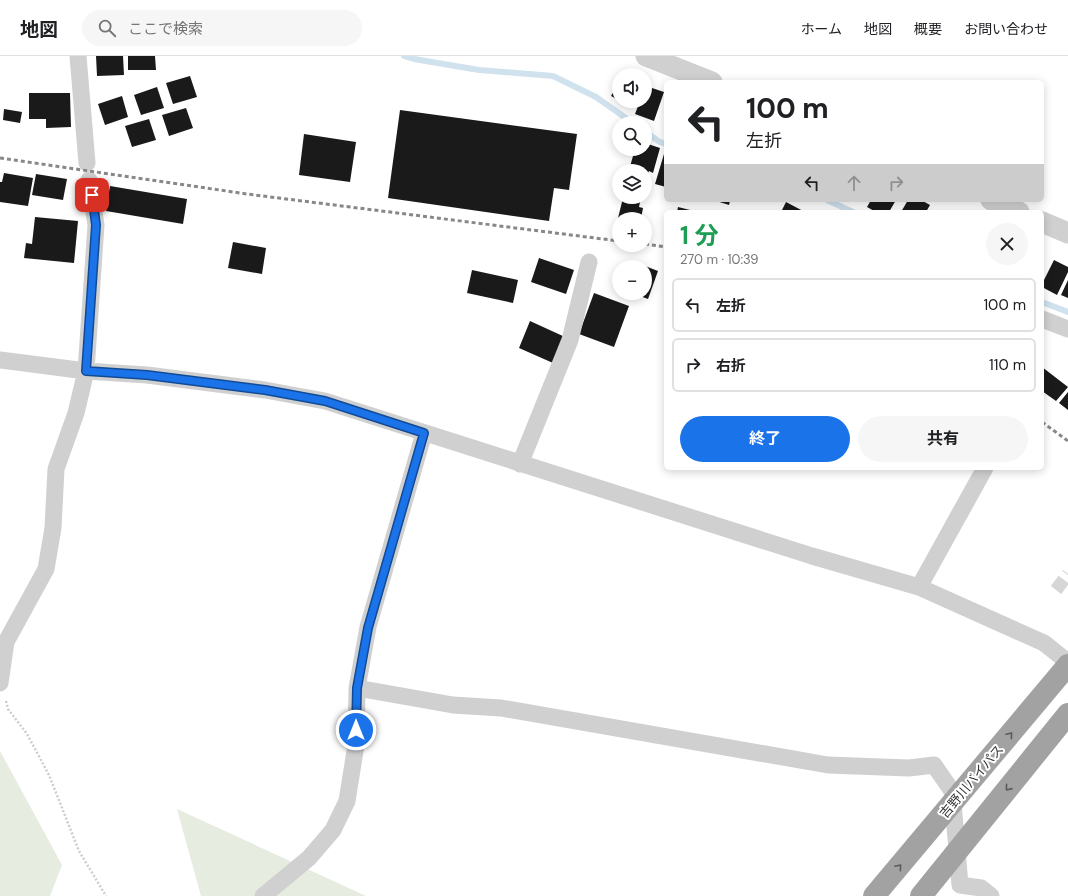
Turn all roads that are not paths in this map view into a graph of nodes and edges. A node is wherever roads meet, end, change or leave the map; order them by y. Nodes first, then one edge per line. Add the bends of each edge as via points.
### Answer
1 (78, 56) edge
2 (646, 56) edge
3 (707, 80) edge
4 (87, 163) dead end
5 (89, 180) dead end
6 (996, 202) edge
7 (1014, 210) edge
8 (1044, 223) edge
9 (1068, 233) edge
10 (589, 262) dead end
11 (1044, 320) edge
12 (1068, 329) edge
13 (0, 360) edge
14 (86, 371) junction
15 (424, 433) junction
16 (520, 464) junction
17 (984, 470) edge
18 (919, 587) junction
19 (1068, 662) edge
20 (1068, 665) edge
21 (357, 688) junction
22 (2, 690) edge
23 (1068, 714) edge
24 (262, 896) edge
25 (874, 896) edge
26 (921, 896) edge
27 (991, 896) edge

1 - 4 street
2 - 3 street
5 - 14 street via 96,225
6 - 7 street
8 - 9 street
10 - 16 street via 570,340
11 - 12 street
13 - 14 street
14 - 15 street via 147,375 265,390 325,401
14 - 22 street via 76,413 56,469 46,569 6,642
15 - 16 street
15 - 21 street via 368,628
16 - 18 street
17 - 18 street
18 - 19 street via 1044,643
25 -> 20 highway, 吉野川バイパス
21 - 24 street via 356,745 347,801 333,830 309,858
21 - 27 street via 453,704 501,708 828,765 909,768 934,765 952,791 960,885 981,888
23 -> 26 highway

